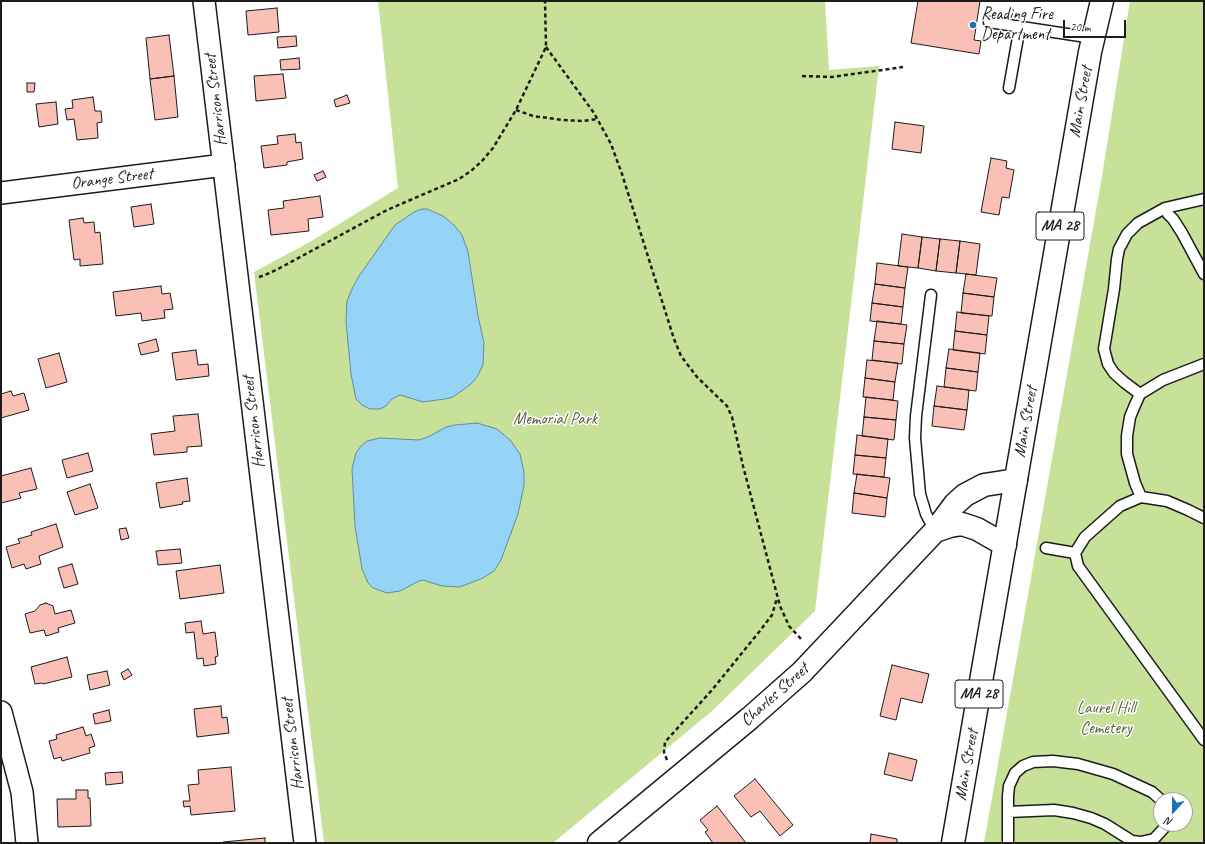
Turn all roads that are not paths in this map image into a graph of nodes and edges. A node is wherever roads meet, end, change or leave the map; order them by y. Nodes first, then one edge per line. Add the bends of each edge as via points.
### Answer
1 (204, 1) edge
2 (1102, 1) edge
3 (989, 22) dead end
4 (1020, 26) junction
5 (1093, 38) junction
6 (1009, 88) dead end
7 (224, 165) junction
8 (1, 193) edge
9 (1204, 199) edge
10 (1165, 208) junction
11 (1204, 274) edge
12 (931, 295) dead end
13 (1204, 364) edge
14 (1140, 394) junction
15 (1016, 480) junction
16 (1141, 497) junction
17 (1204, 518) edge
18 (940, 523) junction
19 (1005, 544) junction
20 (1046, 548) dead end
21 (1075, 553) junction
22 (1, 712) edge
23 (1204, 740) edge
24 (1153, 793) edge
25 (1008, 812) junction
26 (1160, 832) edge
27 (27, 843) edge
28 (305, 843) edge
29 (599, 843) edge
30 (953, 843) edge
31 (1008, 843) edge

1 - 7 street, Harrison Street
2 - 5 main road, Main Street / MA 28
3 - 4 lane
4 - 5 lane
4 - 6 lane
5 - 15 main road, Main Street / MA 28
7 - 8 street, Orange Street
7 - 28 street, Harrison Street
9 - 10 lane
10 - 11 lane
10 - 14 lane via 1138,223 1123,240 1117,258 1104,348 1108,364 1114,373
12 - 18 lane via 915,438 920,494 926,514
13 - 14 lane via 1163,380
14 - 16 lane via 1130,417 1127,454
15 - 18 main road, Charles Street via 984,485 965,495
15 - 19 main road, Main Street / MA 28
16 - 17 lane via 1167,501
16 - 21 lane via 1120,506 1085,537
18 - 19 main road via 950,526 962,524
18 - 29 main road, Charles Street via 802,672
19 - 30 main road, Main Street / MA 28
20 - 21 lane
21 - 23 lane via 1078,566
22 - 27 street via 22,792
24 - 25 lane via 1112,774 1078,764 1033,762 1022,766 1015,773 1009,786
25 - 26 lane via 1054,810 1073,813 1091,818 1132,840 1141,842 1154,839
25 - 31 lane

